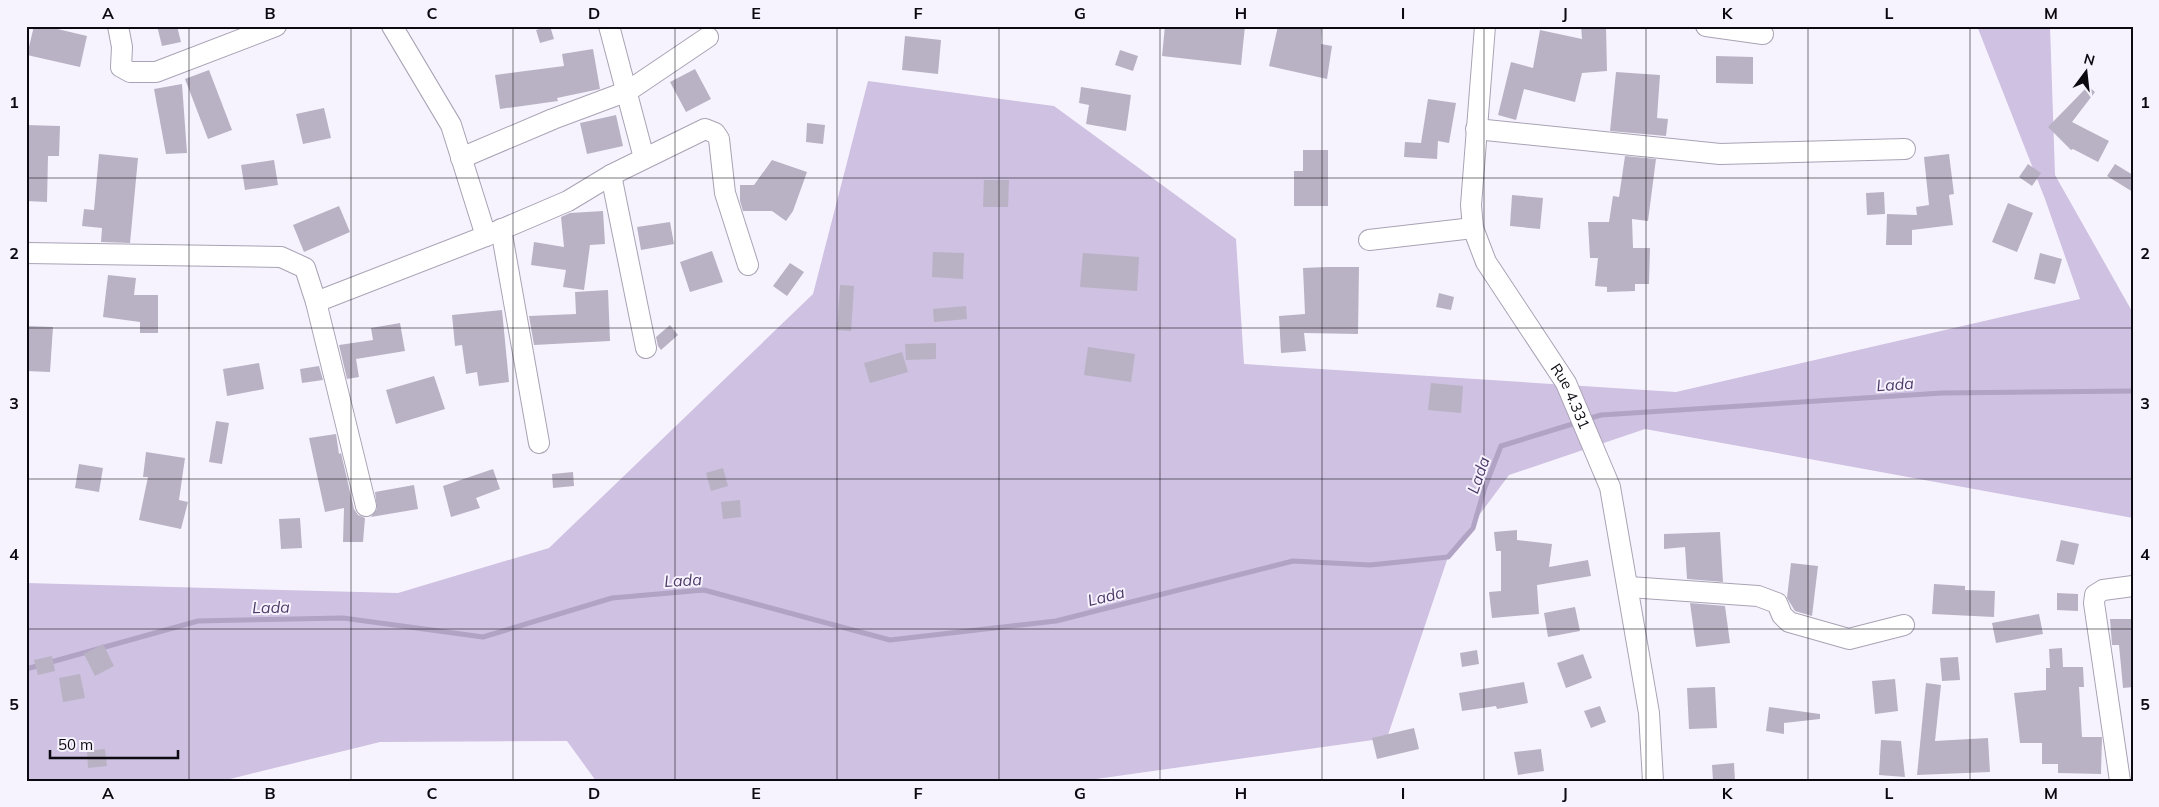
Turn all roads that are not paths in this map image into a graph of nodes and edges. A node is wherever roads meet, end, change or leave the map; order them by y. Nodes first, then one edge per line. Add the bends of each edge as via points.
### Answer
1 (118, 26) edge
2 (276, 26) edge
3 (392, 26) edge
4 (609, 26) edge
5 (1485, 26) edge
6 (1706, 26) edge
7 (1763, 34) dead end
8 (708, 37) dead end
9 (628, 91) junction
10 (1476, 129) junction
11 (1905, 149) dead end
12 (461, 158) junction
13 (644, 158) junction
14 (611, 175) junction
15 (1473, 228) junction
16 (494, 233) junction
17 (1370, 240) dead end
18 (26, 253) edge
19 (748, 265) dead end
20 (316, 302) junction
21 (646, 348) dead end
22 (539, 444) dead end
23 (366, 506) dead end
24 (2133, 586) edge
25 (1629, 587) junction
26 (1904, 625) dead end
27 (1653, 781) edge
28 (2120, 781) edge

1 - 2 street via 121,67 130,72 156,72
3 - 12 street via 451,125
4 - 9 street
5 - 10 street, Rue 4.331
6 - 7 street
8 - 9 street
9 - 12 street
9 - 13 street
10 - 11 street via 1720,154
10 - 15 street, Rue 4.331 via 1471,205
12 - 16 street
13 - 14 street
13 - 19 street via 706,129 715,133 719,139 725,193
14 - 16 street via 568,201
14 - 21 street
15 - 17 street
15 - 25 street, Rue 4.331 via 1486,262 1566,383 1589,434 1610,487
16 - 20 street
16 - 22 street
18 - 20 street via 281,257 305,268
20 - 23 street
24 - 28 street via 2103,590 2095,595 2094,604
25 - 26 street via 1758,596 1777,603 1789,622 1849,639
25 - 27 street, Rue 4.331 via 1649,713

